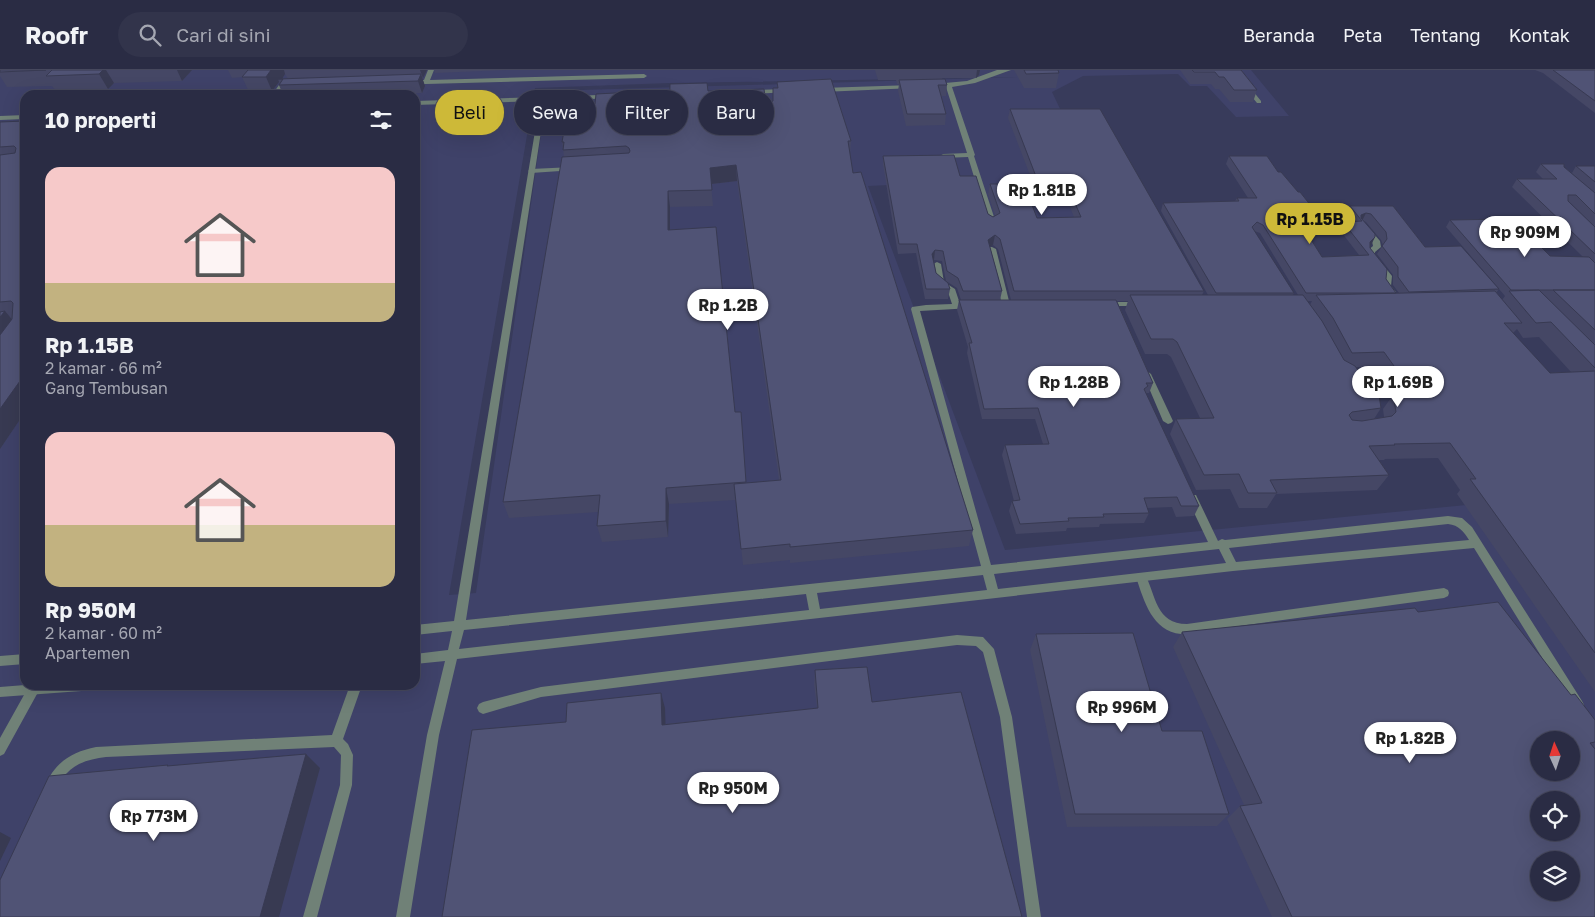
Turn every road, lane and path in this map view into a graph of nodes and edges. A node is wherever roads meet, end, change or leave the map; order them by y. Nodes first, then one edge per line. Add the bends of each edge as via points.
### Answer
1 (431, 70) edge
2 (557, 70) edge
3 (1008, 70) edge
4 (1233, 70) edge
5 (644, 76) dead end
6 (555, 78) junction
7 (406, 82) edge
8 (426, 82) junction
9 (300, 86) edge
10 (930, 86) edge
11 (949, 86) junction
12 (921, 87) edge
13 (279, 90) edge
14 (816, 90) edge
15 (797, 91) edge
16 (690, 94) edge
17 (774, 94) edge
18 (596, 97) edge
19 (514, 100) edge
20 (1259, 102) dead end
21 (420, 103) edge
22 (20, 117) edge
23 (0, 118) edge
24 (537, 135) edge
25 (724, 135) edge
26 (724, 143) edge
27 (972, 155) junction
28 (935, 156) edge
29 (580, 168) edge
30 (531, 171) junction
31 (992, 223) edge
32 (1362, 225) edge
33 (992, 249) edge
34 (937, 264) dead end
35 (1397, 298) edge
36 (1096, 304) edge
37 (1116, 304) junction
38 (1153, 304) edge
39 (1016, 305) edge
40 (958, 306) junction
41 (977, 306) edge
42 (996, 306) edge
43 (1006, 306) junction
44 (1120, 313) edge
45 (1144, 367) edge
46 (1148, 400) edge
47 (1189, 491) edge
48 (1218, 544) junction
49 (1475, 544) junction
50 (1233, 566) junction
51 (988, 570) junction
52 (1141, 577) junction
53 (811, 589) junction
54 (1444, 593) dead end
55 (994, 594) junction
56 (815, 614) junction
57 (459, 627) junction
58 (420, 630) edge
59 (453, 654) junction
60 (420, 658) edge
61 (20, 659) edge
62 (0, 661) edge
63 (33, 690) joint
64 (354, 690) edge
65 (0, 692) edge
66 (483, 708) dead end
67 (1584, 714) edge
68 (336, 741) junction
69 (0, 750) edge
70 (47, 794) edge
71 (310, 917) edge
72 (403, 917) edge
73 (1034, 917) edge

1 - 8 street
2 - 6 street
3 - 11 street
4 - 20 street
5 - 6 street
6 - 8 street
7 - 8 street
9 - 13 street via 283,83
10 - 11 street
11 - 27 street
12 - 14 street
15 - 17 street
16 - 18 street
19 - 21 street
22 - 23 street
24 - 30 street
25 - 26 street
27 - 28 street
27 - 31 street
29 - 30 street
30 - 57 street
32 - 35 street via 1376,241 1377,247 1371,255 1388,276 1387,286
33 - 43 street
34 - 40 street via 940,283 952,291
36 - 37 street
37 - 38 street
37 - 44 street
39 - 43 street
40 - 41 street
40 - 51 street via 915,309
42 - 43 street
45 - 46 street via 1163,422
47 - 48 street
48 - 49 street via 1448,520 1463,525
48 - 50 street
48 - 51 street
49 - 50 street
49 - 67 street
50 - 52 street
51 - 53 street
51 - 55 street
52 - 54 street via 1152,607 1164,624 1186,629
52 - 55 street
53 - 56 street
53 - 57 street
55 - 56 street
56 - 59 street
57 - 58 street
57 - 59 street
59 - 60 street
59 - 72 street via 434,736
61 - 62 street
63 - 65 street
63 - 69 street
64 - 68 street
66 - 73 street via 540,692 957,640 980,641 988,650 1006,716
68 - 70 street via 88,753 68,763 55,777
68 - 71 street via 348,755 346,785

